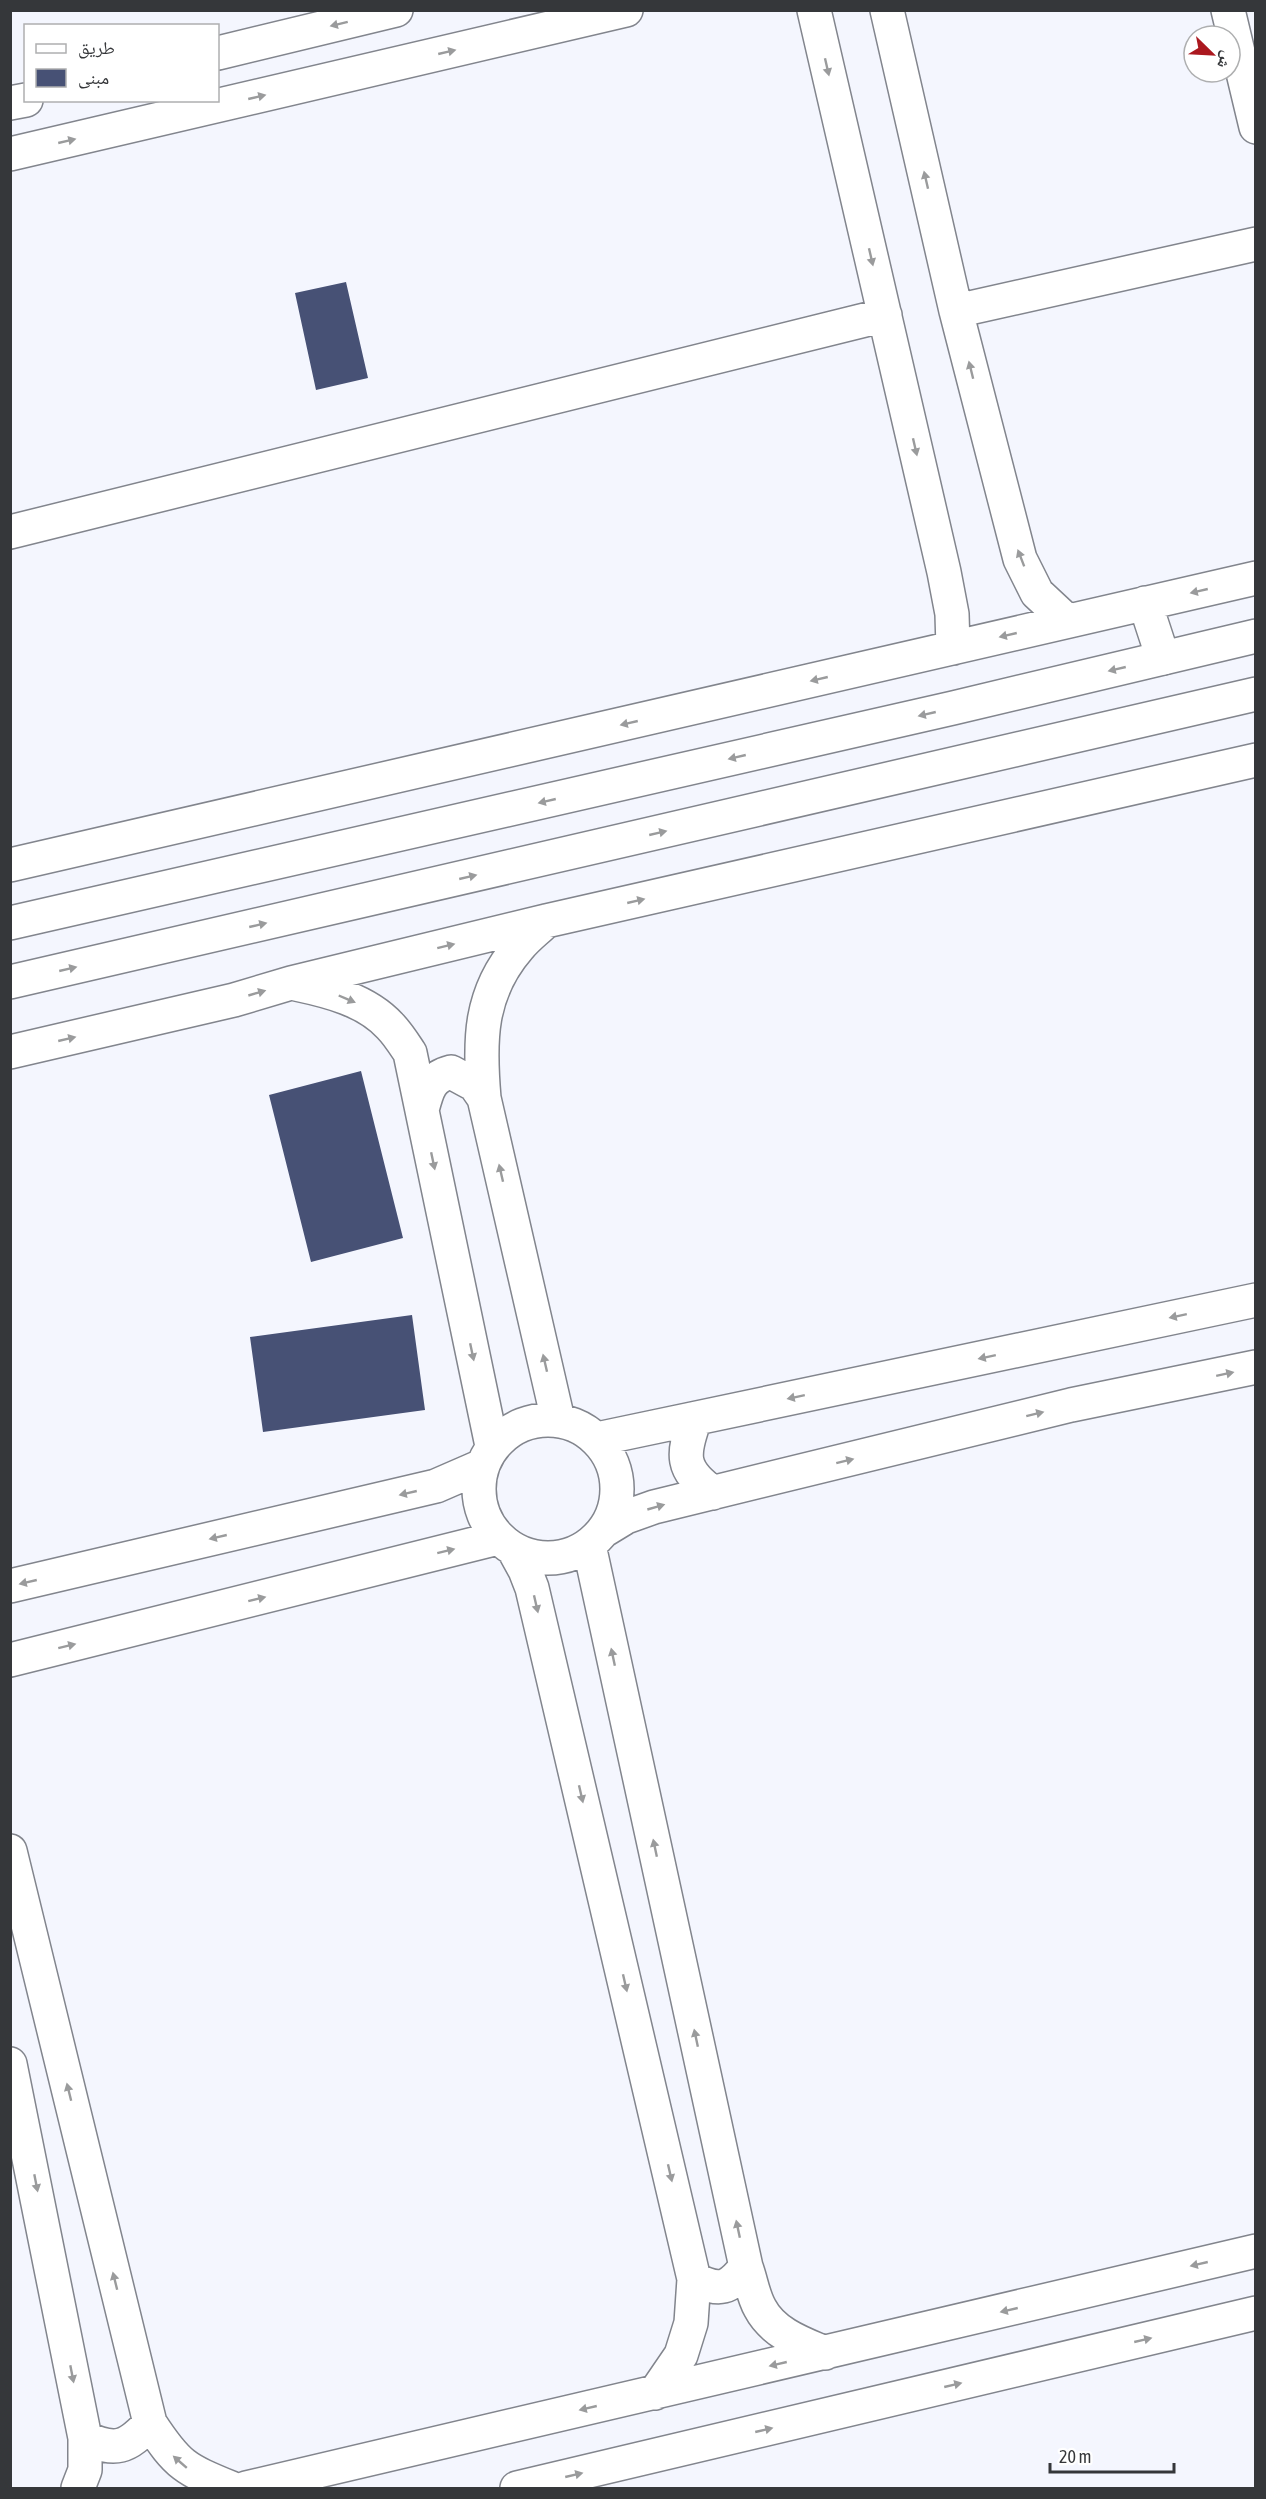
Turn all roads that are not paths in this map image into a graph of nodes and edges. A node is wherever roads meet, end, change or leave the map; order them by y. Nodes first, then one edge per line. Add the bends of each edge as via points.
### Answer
1 (396, 10) edge
2 (626, 10) edge
3 (887, 10) edge
4 (1228, 10) edge
5 (810, 12) edge
6 (219, 53) edge
7 (1256, 127) edge
8 (10, 154) edge
9 (1256, 244) edge
10 (956, 311) junction
11 (885, 315) junction
12 (10, 532) edge
13 (1256, 578) edge
14 (1145, 603) junction
15 (1067, 621) junction
16 (1256, 636) edge
17 (953, 648) junction
18 (1163, 658) junction
19 (1256, 694) edge
20 (1256, 760) edge
21 (10, 865) edge
22 (546, 921) junction
23 (10, 923) edge
24 (10, 982) edge
25 (291, 983) junction
26 (10, 1052) edge
27 (484, 1098) junction
28 (422, 1110) junction
29 (1256, 1300) edge
30 (1256, 1367) edge
31 (695, 1419) junction
32 (558, 1420) junction
33 (597, 1439) junction
34 (487, 1456) junction
35 (713, 1493) junction
36 (596, 1538) junction
37 (506, 1544) junction
38 (10, 1586) edge
39 (23, 1657) edge
40 (10, 1678) edge
41 (10, 1851) edge
42 (10, 2064) edge
43 (20, 2141) edge
44 (1256, 2251) edge
45 (746, 2267) junction
46 (694, 2279) junction
47 (1256, 2313) edge
48 (825, 2353) junction
49 (655, 2393) junction
50 (150, 2423) junction
51 (84, 2438) junction
52 (334, 2478) edge
53 (78, 2488) edge
54 (231, 2488) edge
55 (246, 2488) edge
56 (517, 2488) edge

1 -> 6 street
8 -> 2 street
10 -> 3 street
4 - 7 street
5 -> 11 street
9 - 10 street
15 -> 10 street via 1037,593 1020,559
11 - 12 street
11 -> 17 street via 944,572 952,614
13 -> 14 street
14 - 15 street
14 - 18 street
15 -> 17 street
16 - 18 street
17 -> 21 street
18 -> 23 street
24 -> 19 street
22 -> 20 street
25 -> 22 street
22 - 27 street via 519,947 497,978 480,1051
26 -> 25 street
25 -> 28 street via 352,1001 390,1026 410,1053
27 - 28 street via 475,1085 451,1072 431,1083
32 -> 27 street
28 -> 34 street
29 -> 31 street
35 -> 30 street via 1071,1406
31 - 33 street
31 - 35 street via 685,1450 686,1463
32 - 33 street via 578,1426
32 - 34 street via 518,1426
33 - 36 street via 610,1459 617,1497 613,1514
34 - 37 street via 478,1484 479,1503 486,1522
34 -> 38 street via 436,1486
36 -> 35 street via 626,1517
36 - 37 street via 571,1555 552,1559 532,1557
45 -> 36 street
39 -> 37 street
37 -> 46 street via 525,1570 532,1588
39 - 40 street
50 -> 41 street
42 - 43 street
43 -> 51 street
44 -> 48 street
45 - 46 street via 726,2287 716,2288
45 - 48 street via 760,2308 776,2328
46 - 49 street via 691,2323 681,2355
56 -> 47 street
48 -> 49 street
49 -> 52 street
50 - 51 street via 135,2439 121,2446 104,2446
54 -> 50 street via 178,2462
51 - 53 street via 85,2470
52 - 55 street

